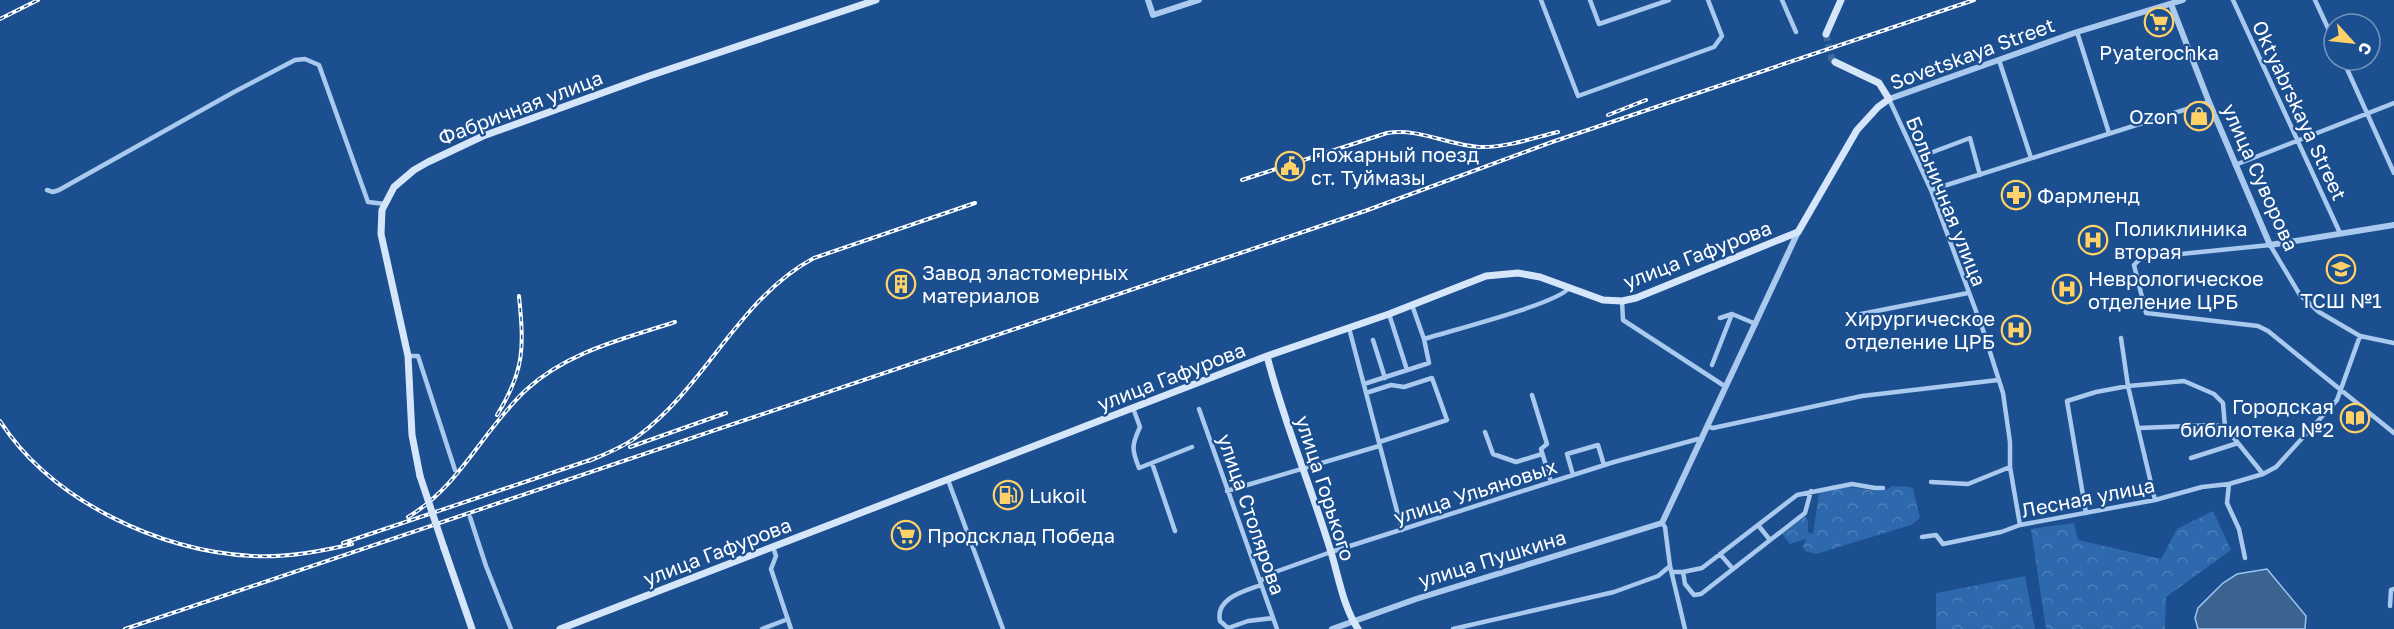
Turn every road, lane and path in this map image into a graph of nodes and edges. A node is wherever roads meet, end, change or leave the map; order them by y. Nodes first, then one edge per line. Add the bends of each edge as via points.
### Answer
1 (876, 0) edge
2 (1148, 0) edge
3 (1199, 0) edge
4 (1541, 0) edge
5 (1590, 0) edge
6 (1669, 0) edge
7 (1708, 0) edge
8 (1782, 0) edge
9 (1840, 0) edge
10 (2183, 0) edge
11 (2233, 0) edge
12 (2315, 0) edge
13 (2171, 4) junction
14 (2322, 15) edge
15 (1797, 32) dead end
16 (2076, 32) junction
17 (1826, 34) tunnel mouth
18 (2000, 60) junction
19 (1835, 62) dead end
20 (2348, 72) edge
21 (1889, 99) junction
22 (2209, 102) junction
23 (2394, 103) edge
24 (2367, 114) junction
25 (2109, 133) junction
26 (2298, 141) junction
27 (1917, 158) junction
28 (2031, 158) junction
29 (2235, 165) junction
30 (2394, 173) edge
31 (1980, 175) junction
32 (48, 190) dead end
33 (1930, 190) junction
34 (385, 204) junction
35 (2394, 225) edge
36 (1798, 232) junction
37 (2340, 233) junction
38 (2270, 245) junction
39 (1569, 288) junction
40 (1968, 293) junction
41 (1622, 301) junction
42 (1412, 305) junction
43 (1389, 314) junction
44 (1732, 314) junction
45 (1861, 314) dead end
46 (1720, 318) dead end
47 (1756, 324) junction
48 (1349, 328) junction
49 (2360, 336) junction
50 (2121, 338) dead end
51 (1424, 339) junction
52 (1373, 340) dead end
53 (2394, 343) edge
54 (408, 356) junction
55 (1268, 356) junction
56 (1712, 365) dead end
57 (1407, 370) junction
58 (1384, 378) junction
59 (1998, 380) junction
60 (1364, 384) junction
61 (2128, 386) junction
62 (1727, 387) junction
63 (2341, 392) junction
64 (1366, 393) junction
65 (1532, 395) dead end
66 (1133, 408) junction
67 (1199, 409) dead end
68 (1709, 427) junction
69 (2225, 427) junction
70 (2139, 428) junction
71 (1485, 432) dead end
72 (2394, 433) edge
73 (1702, 440) junction
74 (2238, 443) junction
75 (1379, 444) junction
76 (1192, 447) dead end
77 (1542, 454) junction
78 (2191, 458) dead end
79 (1152, 463) junction
80 (1604, 465) junction
81 (2010, 467) junction
82 (1302, 468) junction
83 (455, 470) dead end
84 (2263, 474) junction
85 (1573, 475) junction
86 (948, 480) junction
87 (1551, 482) junction
88 (1930, 482) dead end
89 (2229, 484) junction
90 (1883, 488) dead end
91 (1227, 491) junction
92 (1811, 491) junction
93 (2155, 500) junction
94 (2086, 513) junction
95 (471, 517) dead end
96 (1662, 523) junction
97 (1758, 525) junction
98 (2020, 525) junction
99 (1402, 530) junction
100 (1175, 531) dead end
101 (1922, 537) dead end
102 (1770, 540) junction
103 (773, 547) junction
104 (1331, 552) junction
105 (1720, 554) junction
106 (2245, 558) dead end
107 (1671, 569) junction
108 (1733, 569) junction
109 (1683, 572) junction
110 (1261, 583) junction
111 (2394, 589) edge
112 (2390, 606) dead end
113 (1273, 618) junction
114 (788, 619) junction
115 (1353, 621) junction
116 (472, 629) edge
117 (511, 629) edge
118 (560, 629) edge
119 (762, 629) edge
120 (791, 629) edge
121 (1003, 629) edge
122 (1276, 629) edge
123 (1332, 629) edge
124 (1358, 629) edge
125 (1453, 629) edge
126 (1685, 629) edge

1 - 34 main road, Фабричная улица via 483,135 414,170 394,187
2 - 3 street via 1153,15
4 - 7 street via 1578,96 1714,47 1722,36
5 - 6 street via 1599,24
8 - 15 street
9 - 17 main road
10 - 13 street, Sovetskaya Street
11 - 26 street, Oktyabrskaya Street
12 - 14 street
13 - 16 street, Sovetskaya Street
13 - 22 street, улица Суворова
16 - 18 street, Sovetskaya Street
16 - 25 street
18 - 21 street, Sovetskaya Street
18 - 28 street
19 - 21 main road via 1879,83
20 - 24 street
21 - 27 street, Больничная улица
21 - 36 main road, Sovetskaya Street via 1857,130
22 - 25 street
22 - 29 street, улица Суворова
23 - 24 street
24 - 26 street
24 - 30 street
25 - 28 street
26 - 29 street
26 - 37 street, Oktyabrskaya Street
27 - 31 street via 1970,138
27 - 33 street, Больничная улица
28 - 31 street
29 - 38 street, улица Суворова
31 - 33 street
32 - 34 street via 58,190 234,92 295,60 305,59 319,65 368,202
33 - 40 street, Больничная улица
34 - 54 main road, Фабричная улица via 381,234
35 - 37 street
36 - 41 main road, улица Гафурова
36 - 47 street, Sovetskaya Street
37 - 38 street
38 - 49 street, улица Суворова via 2300,295 2319,312
38 - 63 street via 2141,258 2134,266 2146,313 2258,326
39 - 41 main road, улица Гафурова via 1603,300
39 - 42 main road, улица Гафурова via 1518,273 1486,276
39 - 51 street via 1564,294 1524,309
40 - 45 street
40 - 59 street, Больничная улица
41 - 62 street via 1623,320
42 - 43 main road, улица Гафурова
42 - 51 street
43 - 48 main road, улица Гафурова
43 - 57 street
44 - 46 street
44 - 47 street
44 - 56 street
47 - 62 street, Sovetskaya Street
48 - 55 main road, улица Гафурова
48 - 60 street
49 - 53 street, улица Суворова
49 - 63 street
50 - 61 street
51 - 57 street via 1429,363
52 - 58 street
54 - 83 street via 418,356
54 - 116 main road, Фабричная улица, bridge via 412,435 420,476
55 - 66 main road, улица Гафурова
55 - 82 main road, улица Горького
57 - 58 street
58 - 60 street
59 - 68 street via 1862,396
59 - 81 street, Больничная улица via 2010,442
60 - 64 street
61 - 69 street via 2184,381 2214,394 2223,403
61 - 70 street
61 - 94 street via 2067,401
62 - 68 street, Sovetskaya Street
63 - 72 street
63 - 84 street via 2276,467
64 - 75 street
64 - 75 street via 1391,384 1404,387 1432,378 1447,420
65 - 77 street via 1547,444 1540,448
66 - 79 street via 1140,428 1132,442 1133,453 1139,468
66 - 86 main road, улица Гафурова
67 - 91 street, улица Столярова
68 - 73 street, Sovetskaya Street
69 - 70 street
69 - 74 street
70 - 93 street
71 - 77 street via 1493,454 1516,462
73 - 80 street, улица Ульяновых
73 - 96 street, Sovetskaya Street
74 - 78 street
74 - 84 street
75 - 82 street
75 - 99 street
76 - 79 street
77 - 87 street
79 - 100 street
80 - 85 street, улица Ульяновых
80 - 85 street via 1598,445 1567,454
81 - 88 street via 1968,484
81 - 98 street, Больничная улица
82 - 91 street
82 - 104 main road, улица Горького
84 - 89 street, Лесная улица
85 - 87 street, улица Ульяновых
86 - 103 main road, улица Гафурова
86 - 121 street
87 - 99 street, улица Ульяновых
89 - 93 street, Лесная улица
89 - 106 street via 2227,503
90 - 92 street via 1852,484
91 - 110 street, улица Столярова
92 - 97 street via 1797,495
92 - 102 street via 1805,513
93 - 94 street, Лесная улица
94 - 98 street, Лесная улица
95 - 117 street
96 - 107 street
96 - 115 street, улица Пушкина
97 - 102 street
97 - 105 street
98 - 101 street, Лесная улица via 1943,544 1936,535
99 - 104 street, улица Ульяновых
102 - 108 street
103 - 114 street via 776,556 771,569
103 - 118 main road, улица Гафурова
104 - 110 street, улица Ульяновых via 1275,572
104 - 115 main road, улица Горького
105 - 108 street
105 - 109 street via 1702,568
107 - 109 street
107 - 125 street via 1614,592
107 - 126 street
108 - 109 street via 1701,594 1694,595 1685,584
110 - 113 street, улица Столярова
110 - 113 street, улица Ульяновых via 1226,600 1220,608 1220,621 1228,628
111 - 112 street
113 - 122 street, улица Столярова
114 - 119 street
114 - 120 street
115 - 123 street, улица Пушкина
115 - 124 main road, улица Горького

